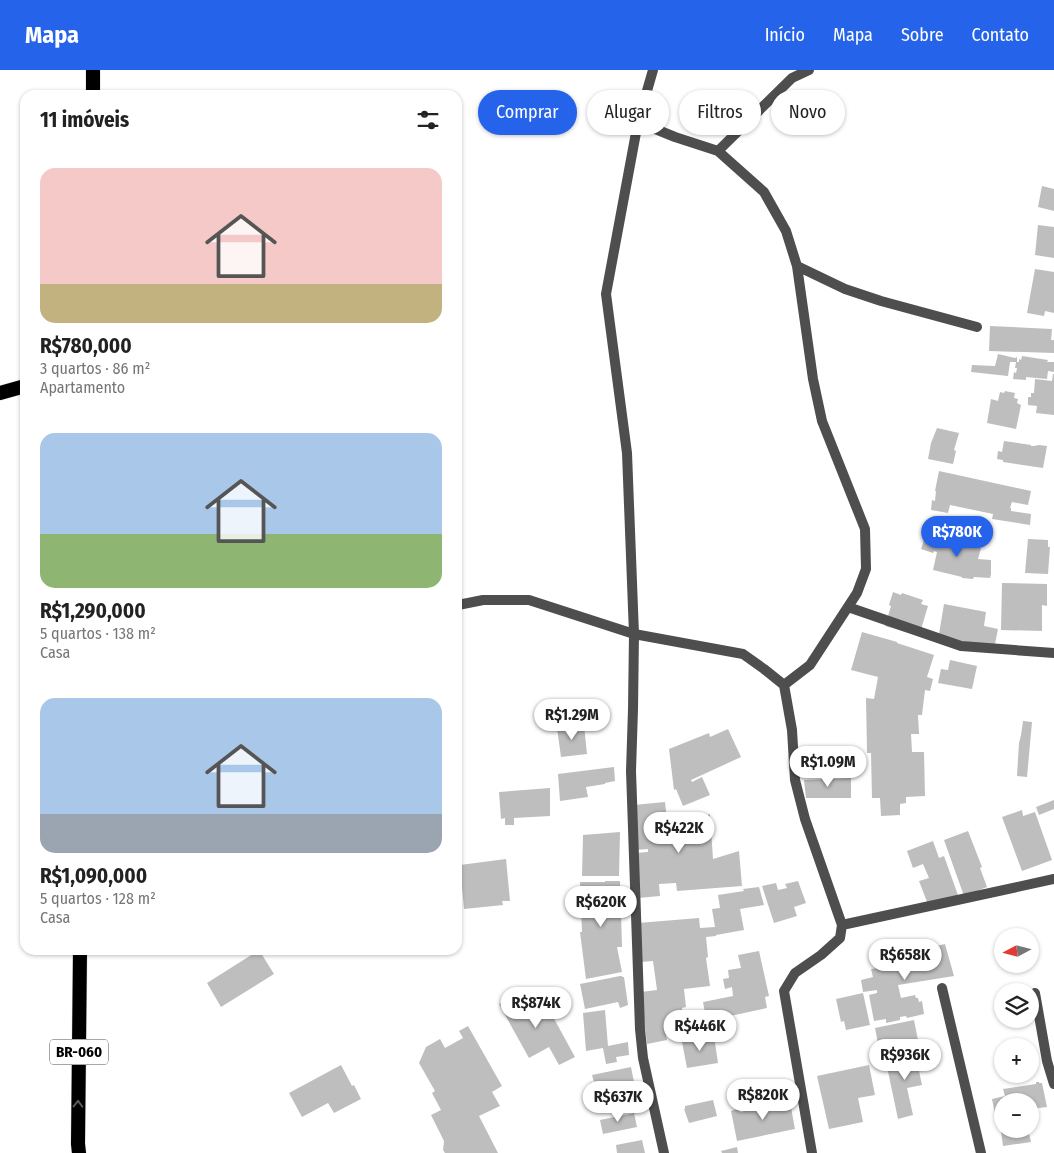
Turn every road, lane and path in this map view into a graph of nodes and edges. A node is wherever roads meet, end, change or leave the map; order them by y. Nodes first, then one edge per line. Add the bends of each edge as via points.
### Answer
1 (93, 70) edge
2 (653, 70) edge
3 (809, 70) edge
4 (93, 90) edge
5 (647, 90) edge
6 (636, 135) edge
7 (669, 135) edge
8 (718, 151) junction
9 (797, 266) junction
10 (977, 326) dead end
11 (20, 387) edge
12 (0, 393) edge
13 (462, 604) edge
14 (848, 607) junction
15 (634, 634) junction
16 (1054, 653) edge
17 (784, 685) junction
18 (1054, 879) edge
19 (842, 924) junction
20 (80, 955) edge
21 (942, 988) dead end
22 (1039, 1016) edge
23 (1054, 1084) edge
24 (79, 1153) edge
25 (664, 1153) edge
26 (812, 1153) edge
27 (981, 1153) edge

1 - 4 highway
2 - 5 street
3 - 8 street via 792,78
6 - 15 street via 606,294 627,453
7 - 8 street
8 - 9 street via 764,192 786,231
9 - 10 street via 845,289
9 - 14 street via 822,421 865,529 866,569
11 - 12 highway
13 - 15 street via 483,600 529,600
14 - 16 street via 961,646
14 - 17 street via 810,664
15 - 17 street via 743,654
15 - 25 street via 630,771 640,1029 643,1058
17 - 19 street via 792,730 795,780 805,819
18 - 19 street
19 - 26 street via 840,938 795,973 784,991
24 -> 20 highway, BR-060
21 - 27 street
22 - 23 street

